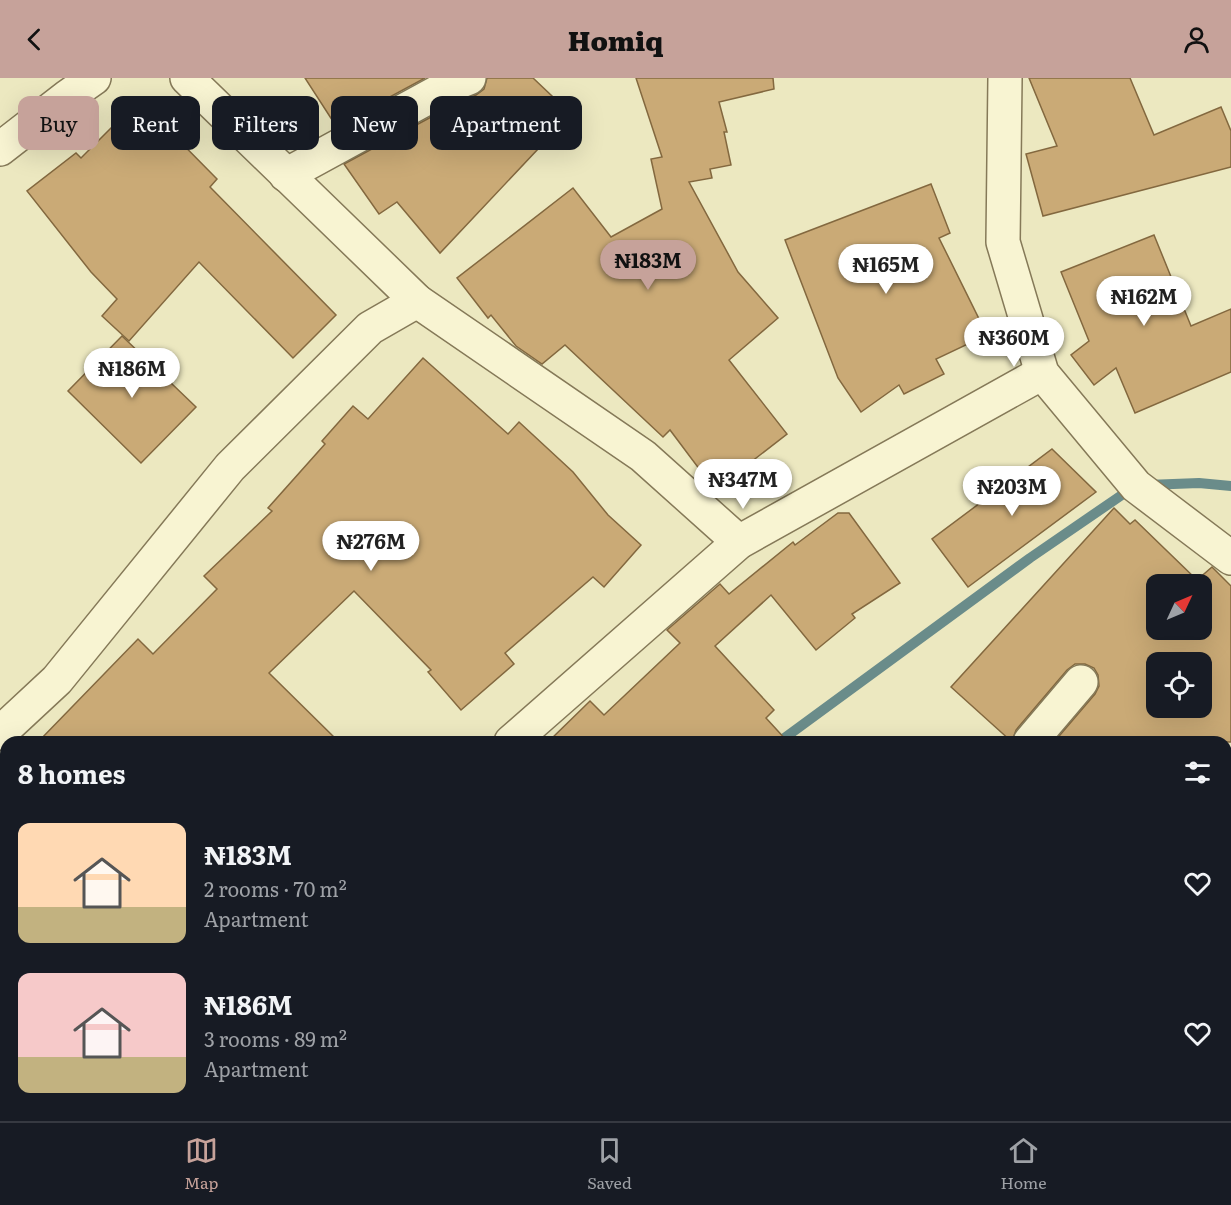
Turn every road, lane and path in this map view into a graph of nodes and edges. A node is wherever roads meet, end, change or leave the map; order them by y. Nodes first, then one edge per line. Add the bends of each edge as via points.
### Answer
1 (94, 78) edge
2 (188, 78) edge
3 (470, 78) edge
4 (1005, 78) edge
5 (68, 87) edge
6 (0, 149) edge
7 (286, 175) junction
8 (417, 301) junction
9 (1042, 374) junction
10 (739, 542) junction
11 (1231, 558) edge
12 (1081, 682) dead end
13 (0, 733) edge
14 (518, 736) edge
15 (1035, 736) edge

1 - 5 street
2 - 7 street
3 - 7 street
4 - 9 street via 1003,242
5 - 6 street
7 - 8 street
8 - 10 street via 643,456
8 - 13 street via 370,328 230,466 57,680
9 - 10 street
9 - 11 street via 1136,486
10 - 14 street
12 - 15 street

